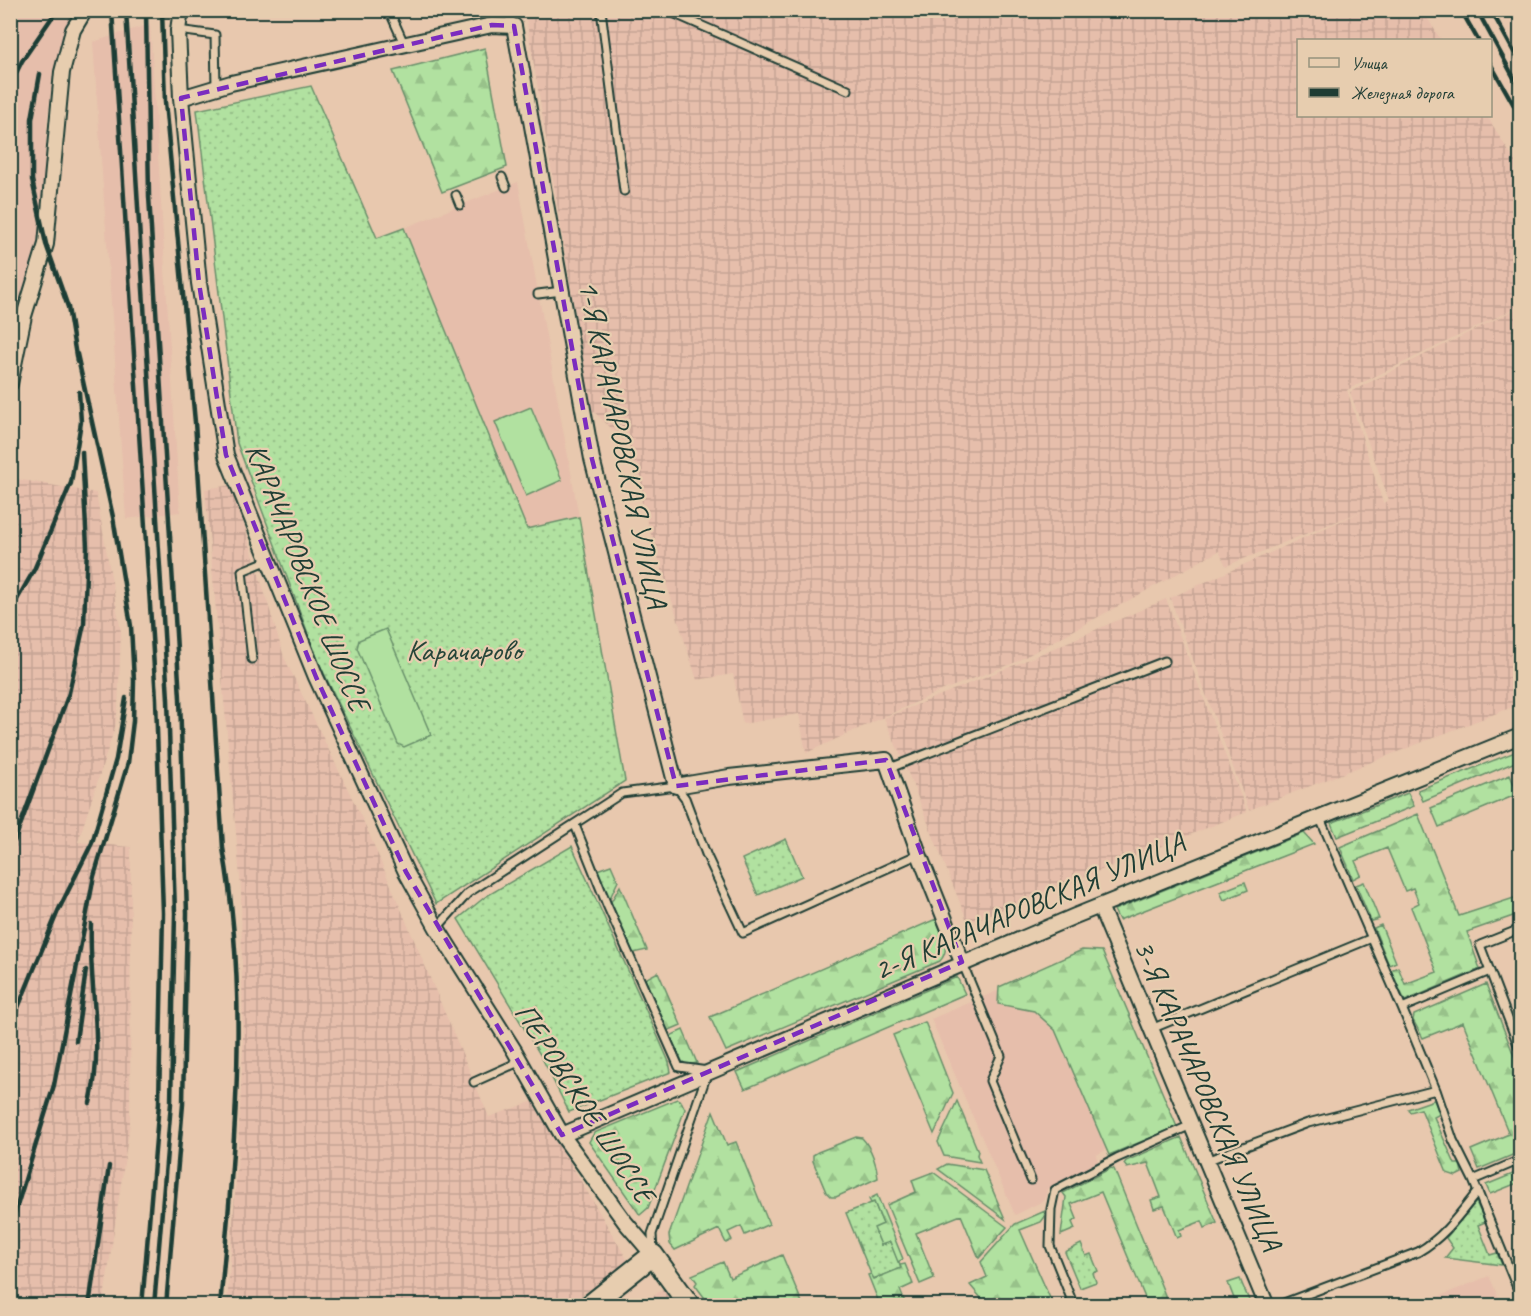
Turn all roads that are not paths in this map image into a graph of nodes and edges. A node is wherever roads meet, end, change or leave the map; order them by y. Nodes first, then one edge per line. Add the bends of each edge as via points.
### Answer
1 (85, 10) edge
2 (181, 10) edge
3 (389, 10) edge
4 (512, 10) edge
5 (601, 10) edge
6 (666, 10) edge
7 (506, 11) edge
8 (514, 27) junction
9 (178, 30) junction
10 (405, 46) junction
11 (216, 87) junction
12 (848, 90) dead end
13 (181, 98) junction
14 (502, 177) dead end
15 (506, 187) dead end
16 (624, 191) dead end
17 (456, 195) dead end
18 (460, 205) dead end
19 (562, 291) junction
20 (538, 294) dead end
21 (10, 384) edge
22 (269, 560) junction
23 (252, 659) dead end
24 (1165, 661) dead end
25 (1521, 736) edge
26 (890, 768) junction
27 (676, 786) junction
28 (1319, 816) junction
29 (575, 825) junction
30 (919, 854) junction
31 (1100, 906) junction
32 (437, 928) junction
33 (1521, 929) edge
34 (1372, 938) junction
35 (962, 962) junction
36 (1490, 971) junction
37 (1402, 1008) junction
38 (1151, 1029) junction
39 (1521, 1050) edge
40 (521, 1061) junction
41 (708, 1071) junction
42 (474, 1082) dead end
43 (1436, 1090) junction
44 (1191, 1125) junction
45 (562, 1135) junction
46 (1521, 1160) edge
47 (1206, 1161) junction
48 (1031, 1180) dead end
49 (1473, 1180) junction
50 (1478, 1191) junction
51 (653, 1255) junction
52 (1521, 1295) edge
53 (589, 1305) edge
54 (690, 1305) edge
55 (1074, 1305) edge
56 (1267, 1305) edge
57 (1276, 1305) edge

1 - 21 street via 73,30 62,72 46,244 24,316
2 - 9 street, КАРАЧАРОВСКОЕ ШОССЕ
3 - 10 lane
4 - 7 lane
5 - 16 lane
6 - 12 lane
7 - 8 lane
8 - 10 street via 492,25
8 - 19 street, 1-Я КАРАЧАРОВСКАЯ УЛИЦА
9 - 11 lane via 215,35
9 - 13 street, КАРАЧАРОВСКОЕ ШОССЕ
10 - 11 street
11 - 13 street
13 - 22 street, КАРАЧАРОВСКОЕ ШОССЕ via 199,283 226,455
14 - 15 lane
17 - 18 lane
19 - 20 lane
19 - 27 street, 1-Я КАРАЧАРОВСКАЯ УЛИЦА via 592,459
22 - 23 lane via 242,571
22 - 32 street, КАРАЧАРОВСКОЕ ШОССЕ via 321,688 406,872
24 - 26 lane
25 - 28 street, 2-Я КАРАЧАРОВСКАЯ УЛИЦА
26 - 27 street via 886,760
26 - 30 street
27 - 29 lane via 622,793
27 - 30 lane via 685,798 743,933
28 - 31 street, 2-Я КАРАЧАРОВСКАЯ УЛИЦА
28 - 34 lane
29 - 32 lane via 468,893
29 - 41 lane via 679,1067
30 - 35 street
31 - 35 street, 2-Я КАРАЧАРОВСКАЯ УЛИЦА
31 - 38 street, 3-Я КАРАЧАРОВСКАЯ УЛИЦА
32 - 40 street, ПЕРОВСКОЕ ШОССЕ
33 - 36 lane via 1480,945
34 - 37 lane
34 - 38 lane
35 - 41 street, 2-Я КАРАЧАРОВСКАЯ УЛИЦА
35 - 48 lane via 1001,1056 990,1081
36 - 37 lane
36 - 39 lane
37 - 43 lane
38 - 44 street, 3-Я КАРАЧАРОВСКАЯ УЛИЦА
40 - 42 lane
40 - 45 street, ПЕРОВСКОЕ ШОССЕ
41 - 45 street, 2-Я КАРАЧАРОВСКАЯ УЛИЦА
41 - 51 lane via 652,1234
43 - 47 lane via 1308,1123
43 - 49 lane via 1453,1140
44 - 47 street, 3-Я КАРАЧАРОВСКАЯ УЛИЦА
44 - 55 lane via 1055,1190 1050,1246
45 - 51 street, ПЕРОВСКОЕ ШОССЕ
46 - 49 lane
47 - 56 street, 3-Я КАРАЧАРОВСКАЯ УЛИЦА
49 - 50 lane
50 - 52 lane
50 - 57 lane via 1444,1234 1418,1252
51 - 53 street
51 - 54 street, ПЕРОВСКОЕ ШОССЕ

